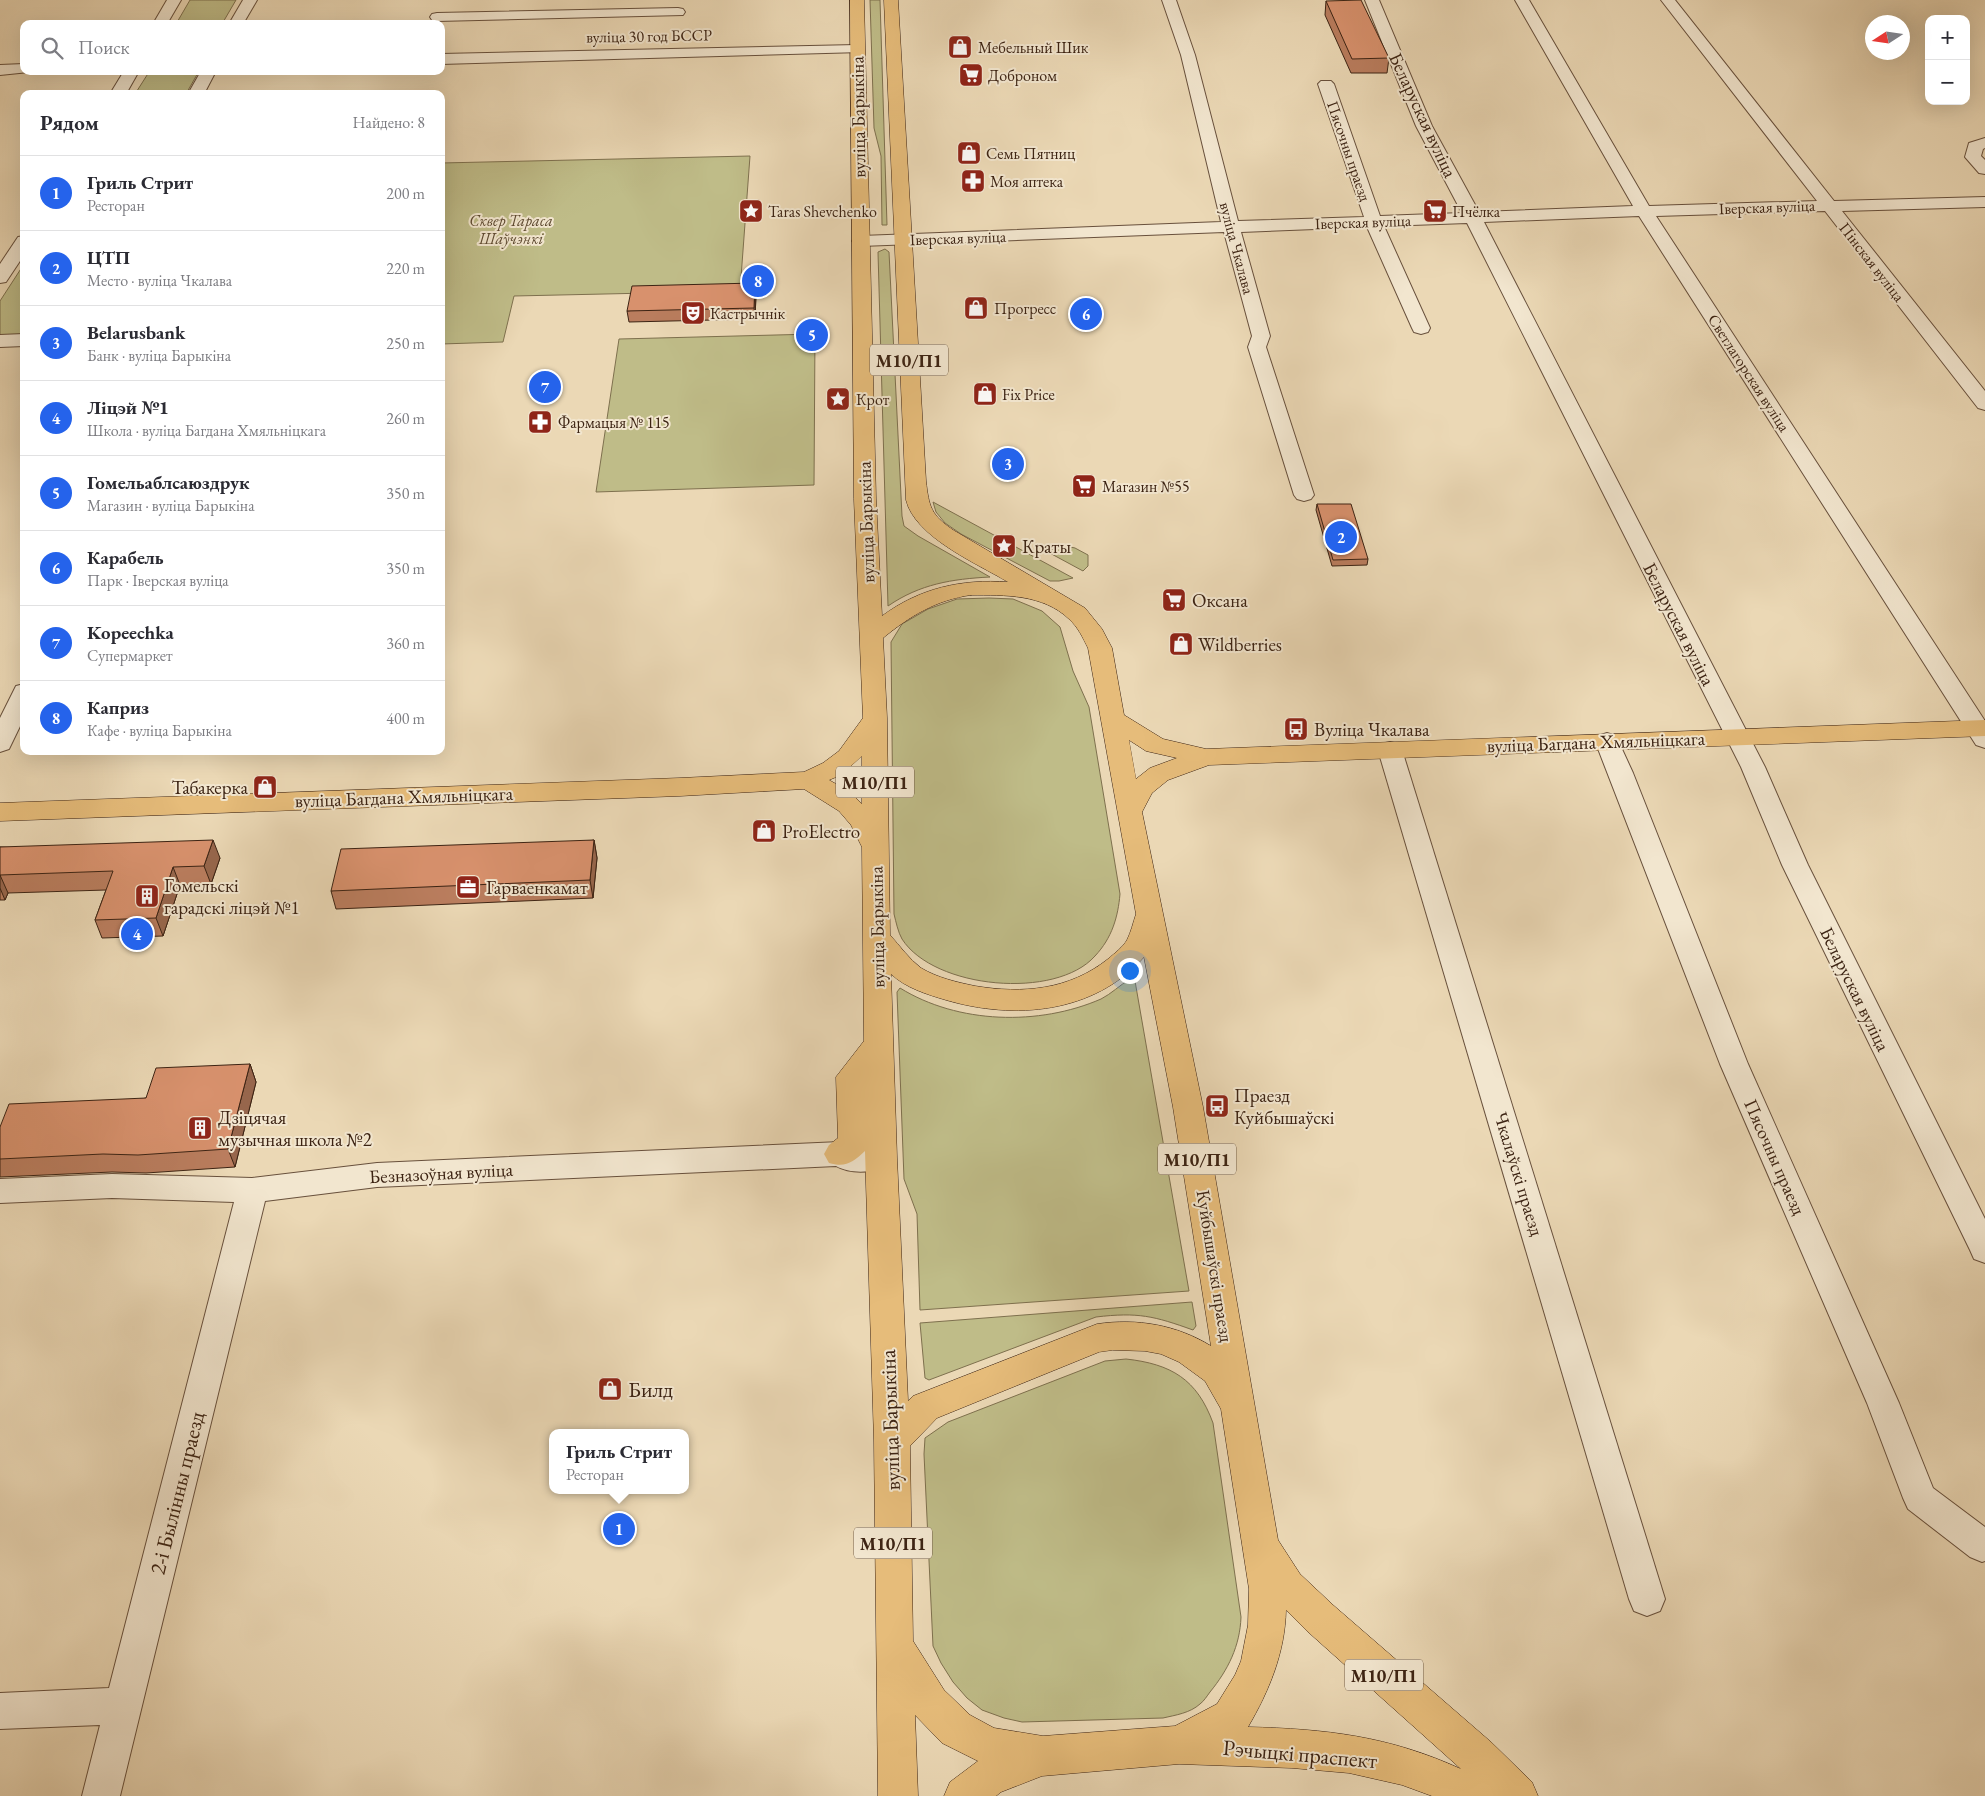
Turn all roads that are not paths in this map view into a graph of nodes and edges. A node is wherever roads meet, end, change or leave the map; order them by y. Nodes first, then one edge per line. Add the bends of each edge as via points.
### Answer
1 (174, 0) edge
2 (250, 0) edge
3 (558, 0) edge
4 (857, 0) edge
5 (891, 0) edge
6 (1169, 0) edge
7 (1372, 0) edge
8 (1522, 0) edge
9 (1668, 0) edge
10 (678, 12) dead end
11 (554, 15) junction
12 (438, 17) dead end
13 (162, 20) edge
14 (238, 20) edge
15 (857, 49) junction
16 (544, 56) junction
17 (445, 59) edge
18 (0, 70) edge
19 (20, 70) edge
20 (130, 75) edge
21 (207, 75) edge
22 (1326, 84) dead end
23 (120, 90) edge
24 (198, 90) edge
25 (1985, 143) edge
26 (1985, 169) edge
27 (1985, 202) edge
28 (1828, 206) junction
29 (1644, 211) junction
30 (1474, 219) junction
31 (1374, 222) junction
32 (1230, 227) junction
33 (903, 240) junction
34 (860, 241) junction
35 (20, 247) edge
36 (0, 278) edge
37 (1421, 328) dead end
38 (0, 340) edge
39 (20, 340) edge
40 (1985, 404) edge
41 (1304, 495) dead end
42 (1056, 599) junction
43 (871, 636) junction
44 (20, 700) edge
45 (875, 718) junction
46 (1112, 718) junction
47 (1982, 732) edge
48 (1737, 738) junction
49 (1607, 741) junction
50 (0, 744) edge
51 (1390, 750) junction
52 (1206, 757) junction
53 (808, 780) junction
54 (0, 812) edge
55 (1129, 812) junction
56 (876, 847) junction
57 (1150, 913) junction
58 (876, 937) junction
59 (878, 1044) junction
60 (840, 1154) junction
61 (881, 1158) junction
62 (252, 1190) junction
63 (0, 1191) edge
64 (1985, 1250) edge
65 (1237, 1406) junction
66 (892, 1442) junction
67 (1262, 1544) junction
68 (1982, 1546) dead end
69 (1647, 1599) dead end
70 (894, 1645) junction
71 (124, 1706) junction
72 (0, 1711) edge
73 (1178, 1745) junction
74 (1043, 1756) junction
75 (101, 1796) edge
76 (898, 1796) edge
77 (964, 1796) edge
78 (1476, 1796) edge
79 (1518, 1796) edge

1 - 13 street
2 - 14 street
3 - 11 street
4 - 15 main road, вуліца Барыкіна / М10/П1
5 - 33 main road, вуліца Барыкіна / М10/П1
6 - 32 street, вуліца Чкалава via 1188,55
7 - 30 street, Беларуская вуліца via 1424,126
8 - 29 street, Светлагорская вуліца
9 - 28 street, Пінская вуліца
10 - 11 street
11 - 12 street
11 - 16 street
15 - 16 street, вуліца 30 год БССР
15 - 34 main road, вуліца Барыкіна / М10/П1
16 - 17 street, вуліца 30 год БССР
18 - 19 street
20 - 23 street
21 - 24 street
22 - 31 street, Пясочны праезд
25 - 26 street via 1975,146 1973,157
27 - 28 street, Іверская вуліца
28 - 29 street, Іверская вуліца
28 - 40 street, Пінская вуліца
29 - 30 street, Іверская вуліца
29 - 47 street, Светлагорская вуліца
30 - 31 street, Іверская вуліца
30 - 48 street, Беларуская вуліца
31 - 32 street, Іверская вуліца
31 - 37 street, Пясочны праезд
32 - 33 street, Іверская вуліца
32 - 41 street, вуліца Чкалава via 1261,336 1257,347
33 - 34 street, Іверская вуліца
33 - 42 main road, вуліца Барыкіна / М10/П1 via 915,480 920,514 945,536
34 - 43 main road, вуліца Барыкіна / М10/П1
35 - 36 street
38 - 39 street
42 - 43 main road, М10/П1 via 1028,591 999,588 942,592 895,616
42 - 46 main road, вуліца Барыкіна / М10/П1 via 1077,613 1100,648
43 - 45 main road, вуліца Барыкіна / М10/П1
44 - 50 street
45 - 53 main road via 848,757
45 - 56 main road, вуліца Барыкіна / М10/П1
46 - 52 main road via 1155,745
46 - 55 main road, М10/П1
47 - 48 main road, вуліца Багдана Хмяльніцкага
48 - 49 main road, вуліца Багдана Хмяльніцкага
48 - 64 street, Беларуская вуліца via 1803,883
49 - 51 main road, вуліца Багдана Хмяльніцкага
49 - 68 street, Пясочны праезд via 1734,1064 1920,1498
51 - 52 main road, вуліца Багдана Хмяльніцкага
51 - 69 street, Чкалаўскі праезд
52 - 55 main road via 1159,774 1142,788
53 - 54 main road, вуліца Багдана Хмяльніцкага
53 - 56 main road via 846,802 861,818
55 - 57 main road, Куйбышаўскі праезд / М10/П1
56 - 58 main road, вуліца Барыкіна / М10/П1
57 - 58 main road via 1137,947 1121,964 1099,980 1069,993 1039,999 1011,1001 936,988 906,971
57 - 65 main road, Куйбышаўскі праезд / М10/П1 via 1188,1107
58 - 59 main road, вуліца Барыкіна / М10/П1
59 - 60 main road via 851,1078 854,1143
59 - 61 main road, вуліца Барыкіна / М10/П1
60 - 61 street, Безназоўная вуліца via 851,1160
60 - 62 street, Безназоўная вуліца via 377,1175
61 - 66 main road, вуліца Барыкіна / М10/П1
62 - 63 street, Безназоўная вуліца via 112,1186
62 - 71 street, 2-і Былінны праезд
65 - 66 main road, М10/П1 via 1218,1372 1199,1356 1140,1334 1115,1334 1097,1338 925,1407 908,1421
65 - 67 main road, Куйбышаўскі праезд / М10/П1
66 - 70 main road, вуліца Барыкіна / М10/П1
67 - 73 main road, М10/П1 via 1268,1589 1267,1625 1260,1661 1249,1688 1231,1718
67 - 79 main road, М10/П1 via 1287,1586
70 - 74 main road, М10/П1 via 930,1703 956,1729 990,1747
70 - 76 main road, вуліца Барыкіна
71 - 72 street
71 - 75 street, 2-і Былінны праезд
73 - 74 main road, М10/П1
73 - 78 main road, Рэчыцкі праспект / М10/П1 via 1296,1749 1356,1756 1403,1765
74 - 77 main road via 988,1777

